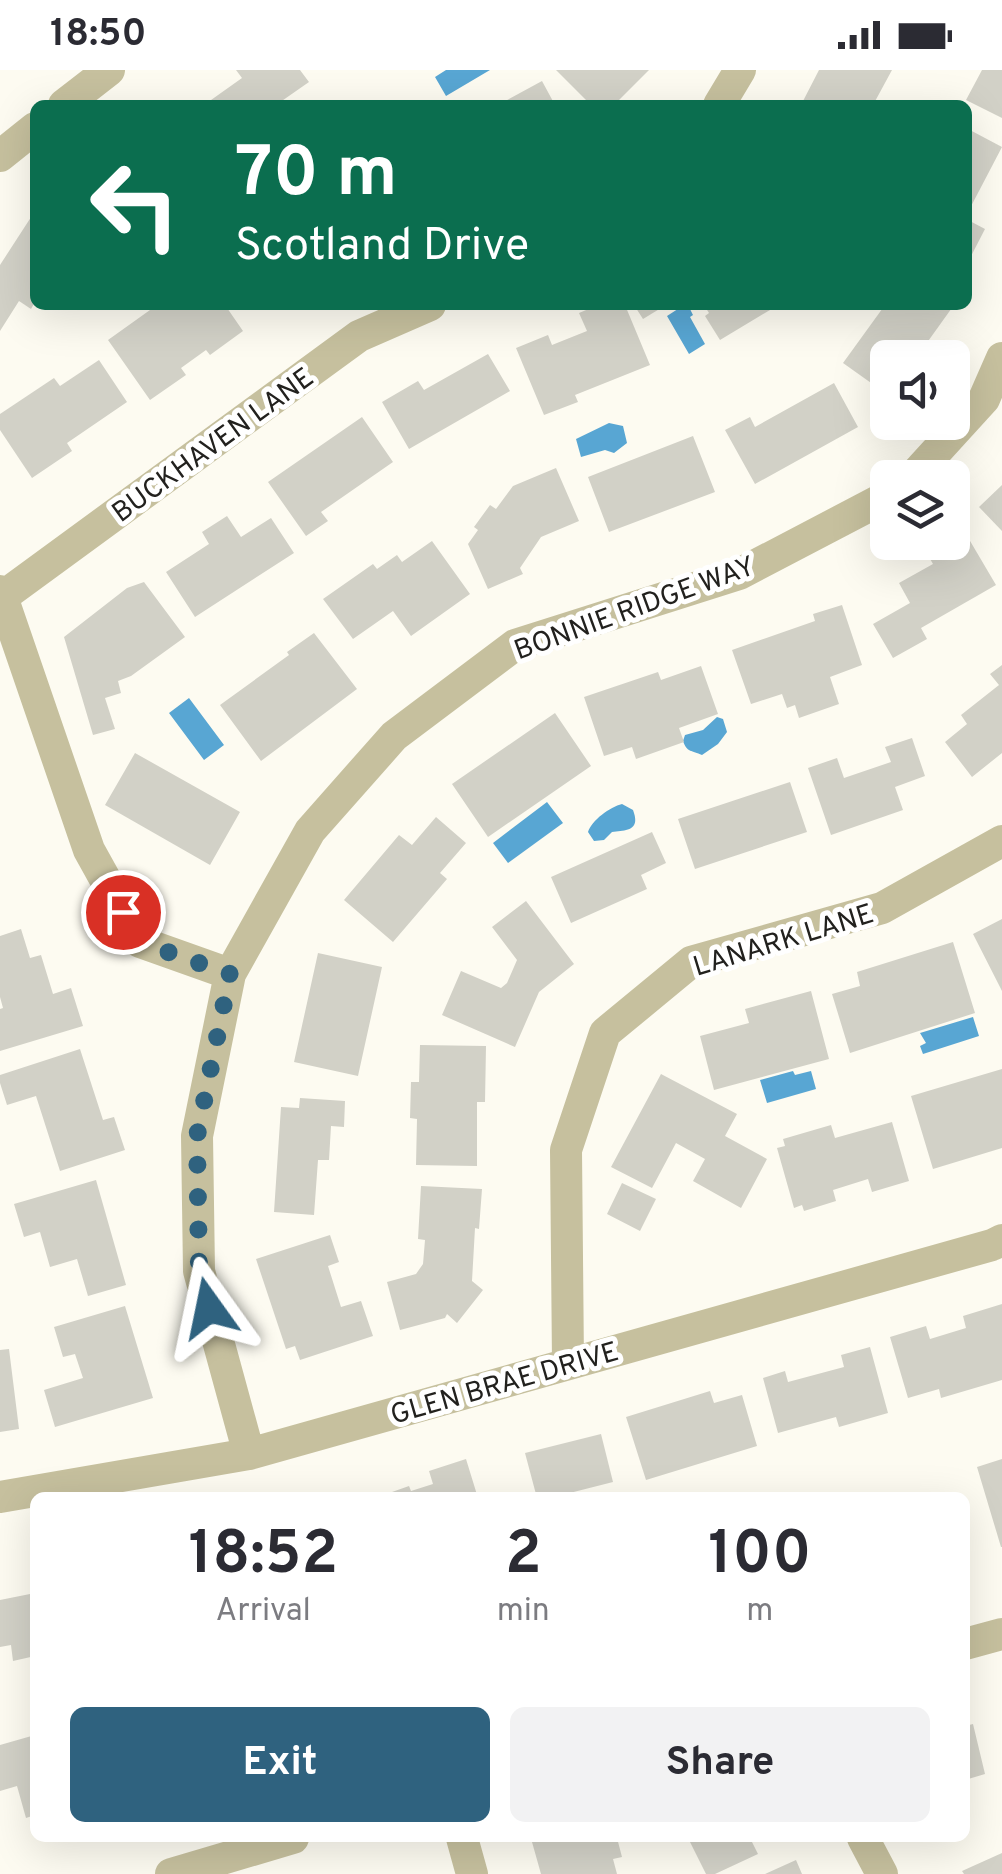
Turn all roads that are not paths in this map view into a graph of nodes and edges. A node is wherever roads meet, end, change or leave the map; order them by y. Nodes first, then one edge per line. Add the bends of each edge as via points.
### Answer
1 (109, 70) edge
2 (740, 70) edge
3 (70, 100) edge
4 (722, 100) edge
5 (30, 132) edge
6 (0, 156) edge
7 (419, 310) edge
8 (1002, 358) edge
9 (929, 460) edge
10 (870, 505) edge
11 (1, 594) edge
12 (1002, 841) edge
13 (230, 974) junction
14 (1002, 1240) edge
15 (568, 1364) junction
16 (249, 1454) junction
17 (0, 1497) edge
18 (1002, 1634) edge
19 (970, 1643) edge
20 (279, 1842) edge
21 (463, 1842) edge
22 (865, 1842) edge
23 (171, 1874) edge
24 (472, 1874) edge
25 (882, 1874) edge

1 - 3 street
2 - 4 street
5 - 6 street
7 - 11 street, BUCKHAVEN LANE via 359,336
8 - 9 street via 984,400
10 - 13 street, BONNIE RIDGE WAY via 739,574 514,645 394,736 310,831
11 - 13 street via 89,850 140,942
12 - 15 street, LANARK LANE via 882,908 691,962 605,1033 566,1150
13 - 16 street, BONNIE RIDGE WAY via 197,1136 199,1271
14 - 15 street, GLEN BRAE DRIVE
15 - 16 street, GLEN BRAE DRIVE
16 - 17 street, GLEN BRAE DRIVE
18 - 19 street
20 - 23 street
21 - 24 street
22 - 25 street

